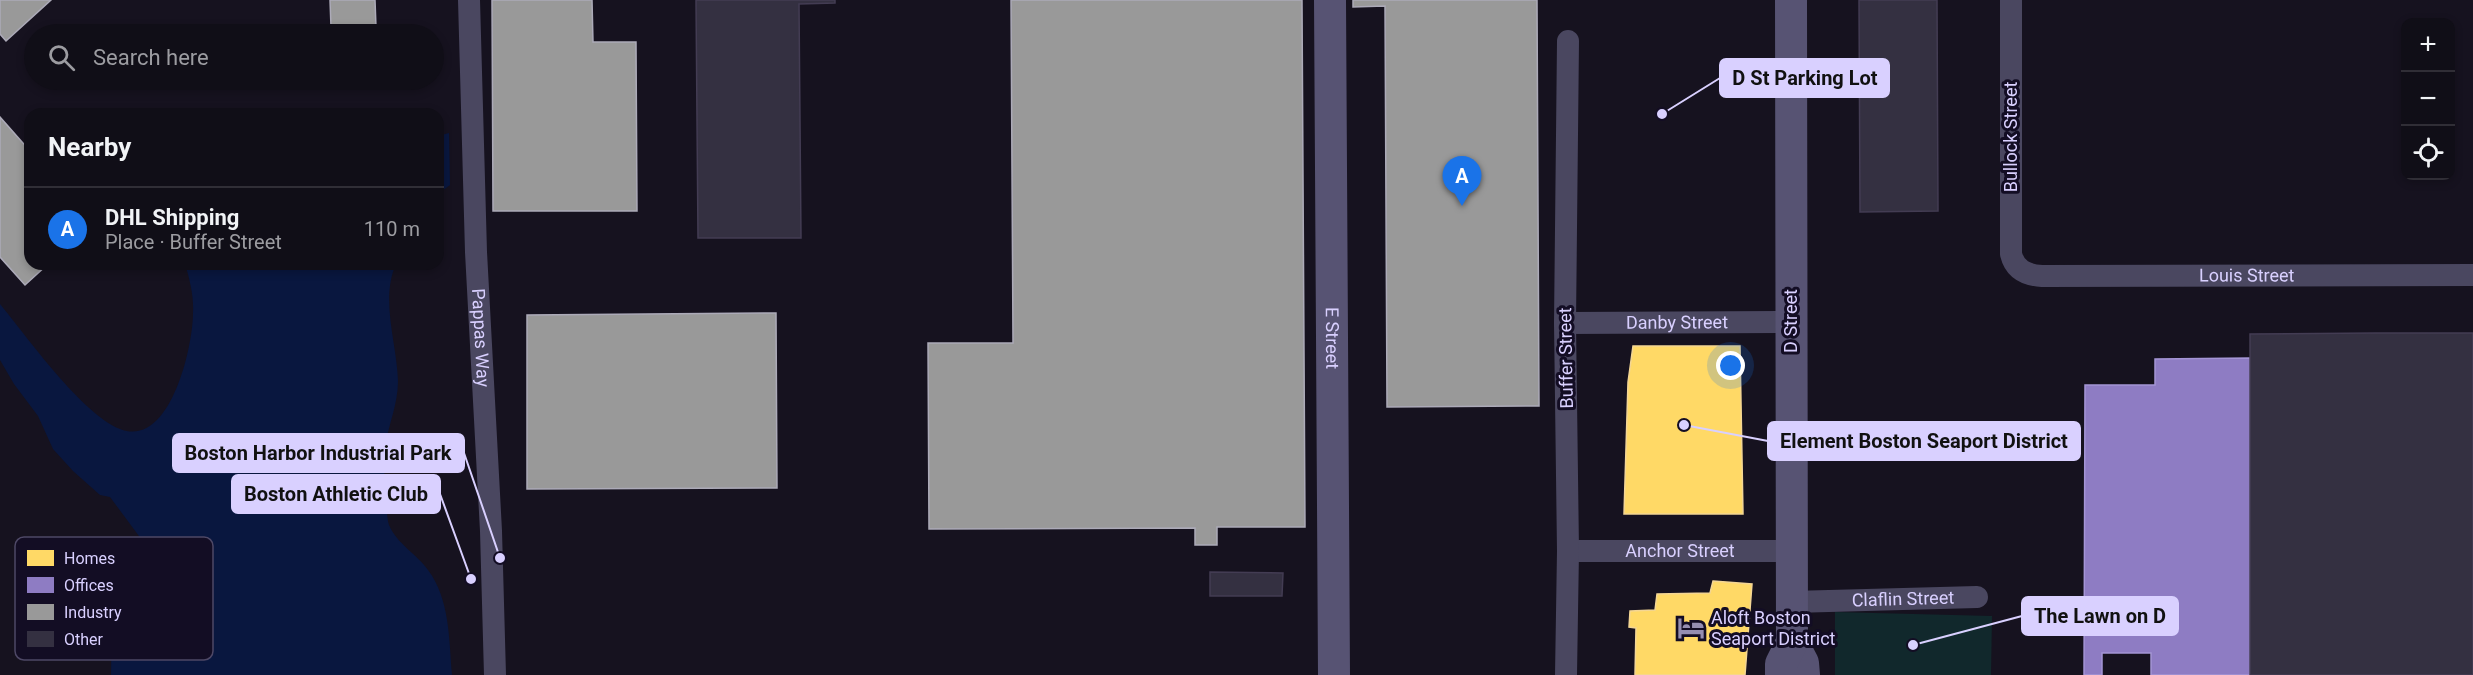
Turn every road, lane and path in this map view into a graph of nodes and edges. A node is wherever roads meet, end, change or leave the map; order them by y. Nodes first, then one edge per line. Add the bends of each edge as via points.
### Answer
1 (469, 0) edge
2 (1330, 0) edge
3 (1791, 0) edge
4 (2011, 0) edge
5 (1568, 41) dead end
6 (2020, 270) joint
7 (2473, 275) edge
8 (1791, 322) junction
9 (1565, 323) junction
10 (1568, 551) junction
11 (1792, 551) junction
12 (1977, 597) dead end
13 (1792, 602) junction
14 (1792, 642) junction
15 (495, 675) edge
16 (1334, 675) edge
17 (1566, 675) edge
18 (1781, 675) edge
19 (1804, 675) edge

1 - 15 street, Pappas Way
2 - 16 main road, E Street
3 - 8 main road, D Street
4 - 6 street, Bullock Street via 2011,254
5 - 9 street, Buffer Street
6 - 7 street, Louis Street via 2042,276
8 - 9 street, Danby Street
8 - 11 main road, D Street
9 - 10 street, Buffer Street
10 - 11 street, Anchor Street
10 - 17 street, Buffer Street
11 - 13 main road, D Street
12 - 13 street, Claflin Street
13 - 14 main road, D Street
14 - 18 main road, D Street via 1781,664
14 - 19 main road, D Street via 1803,663

